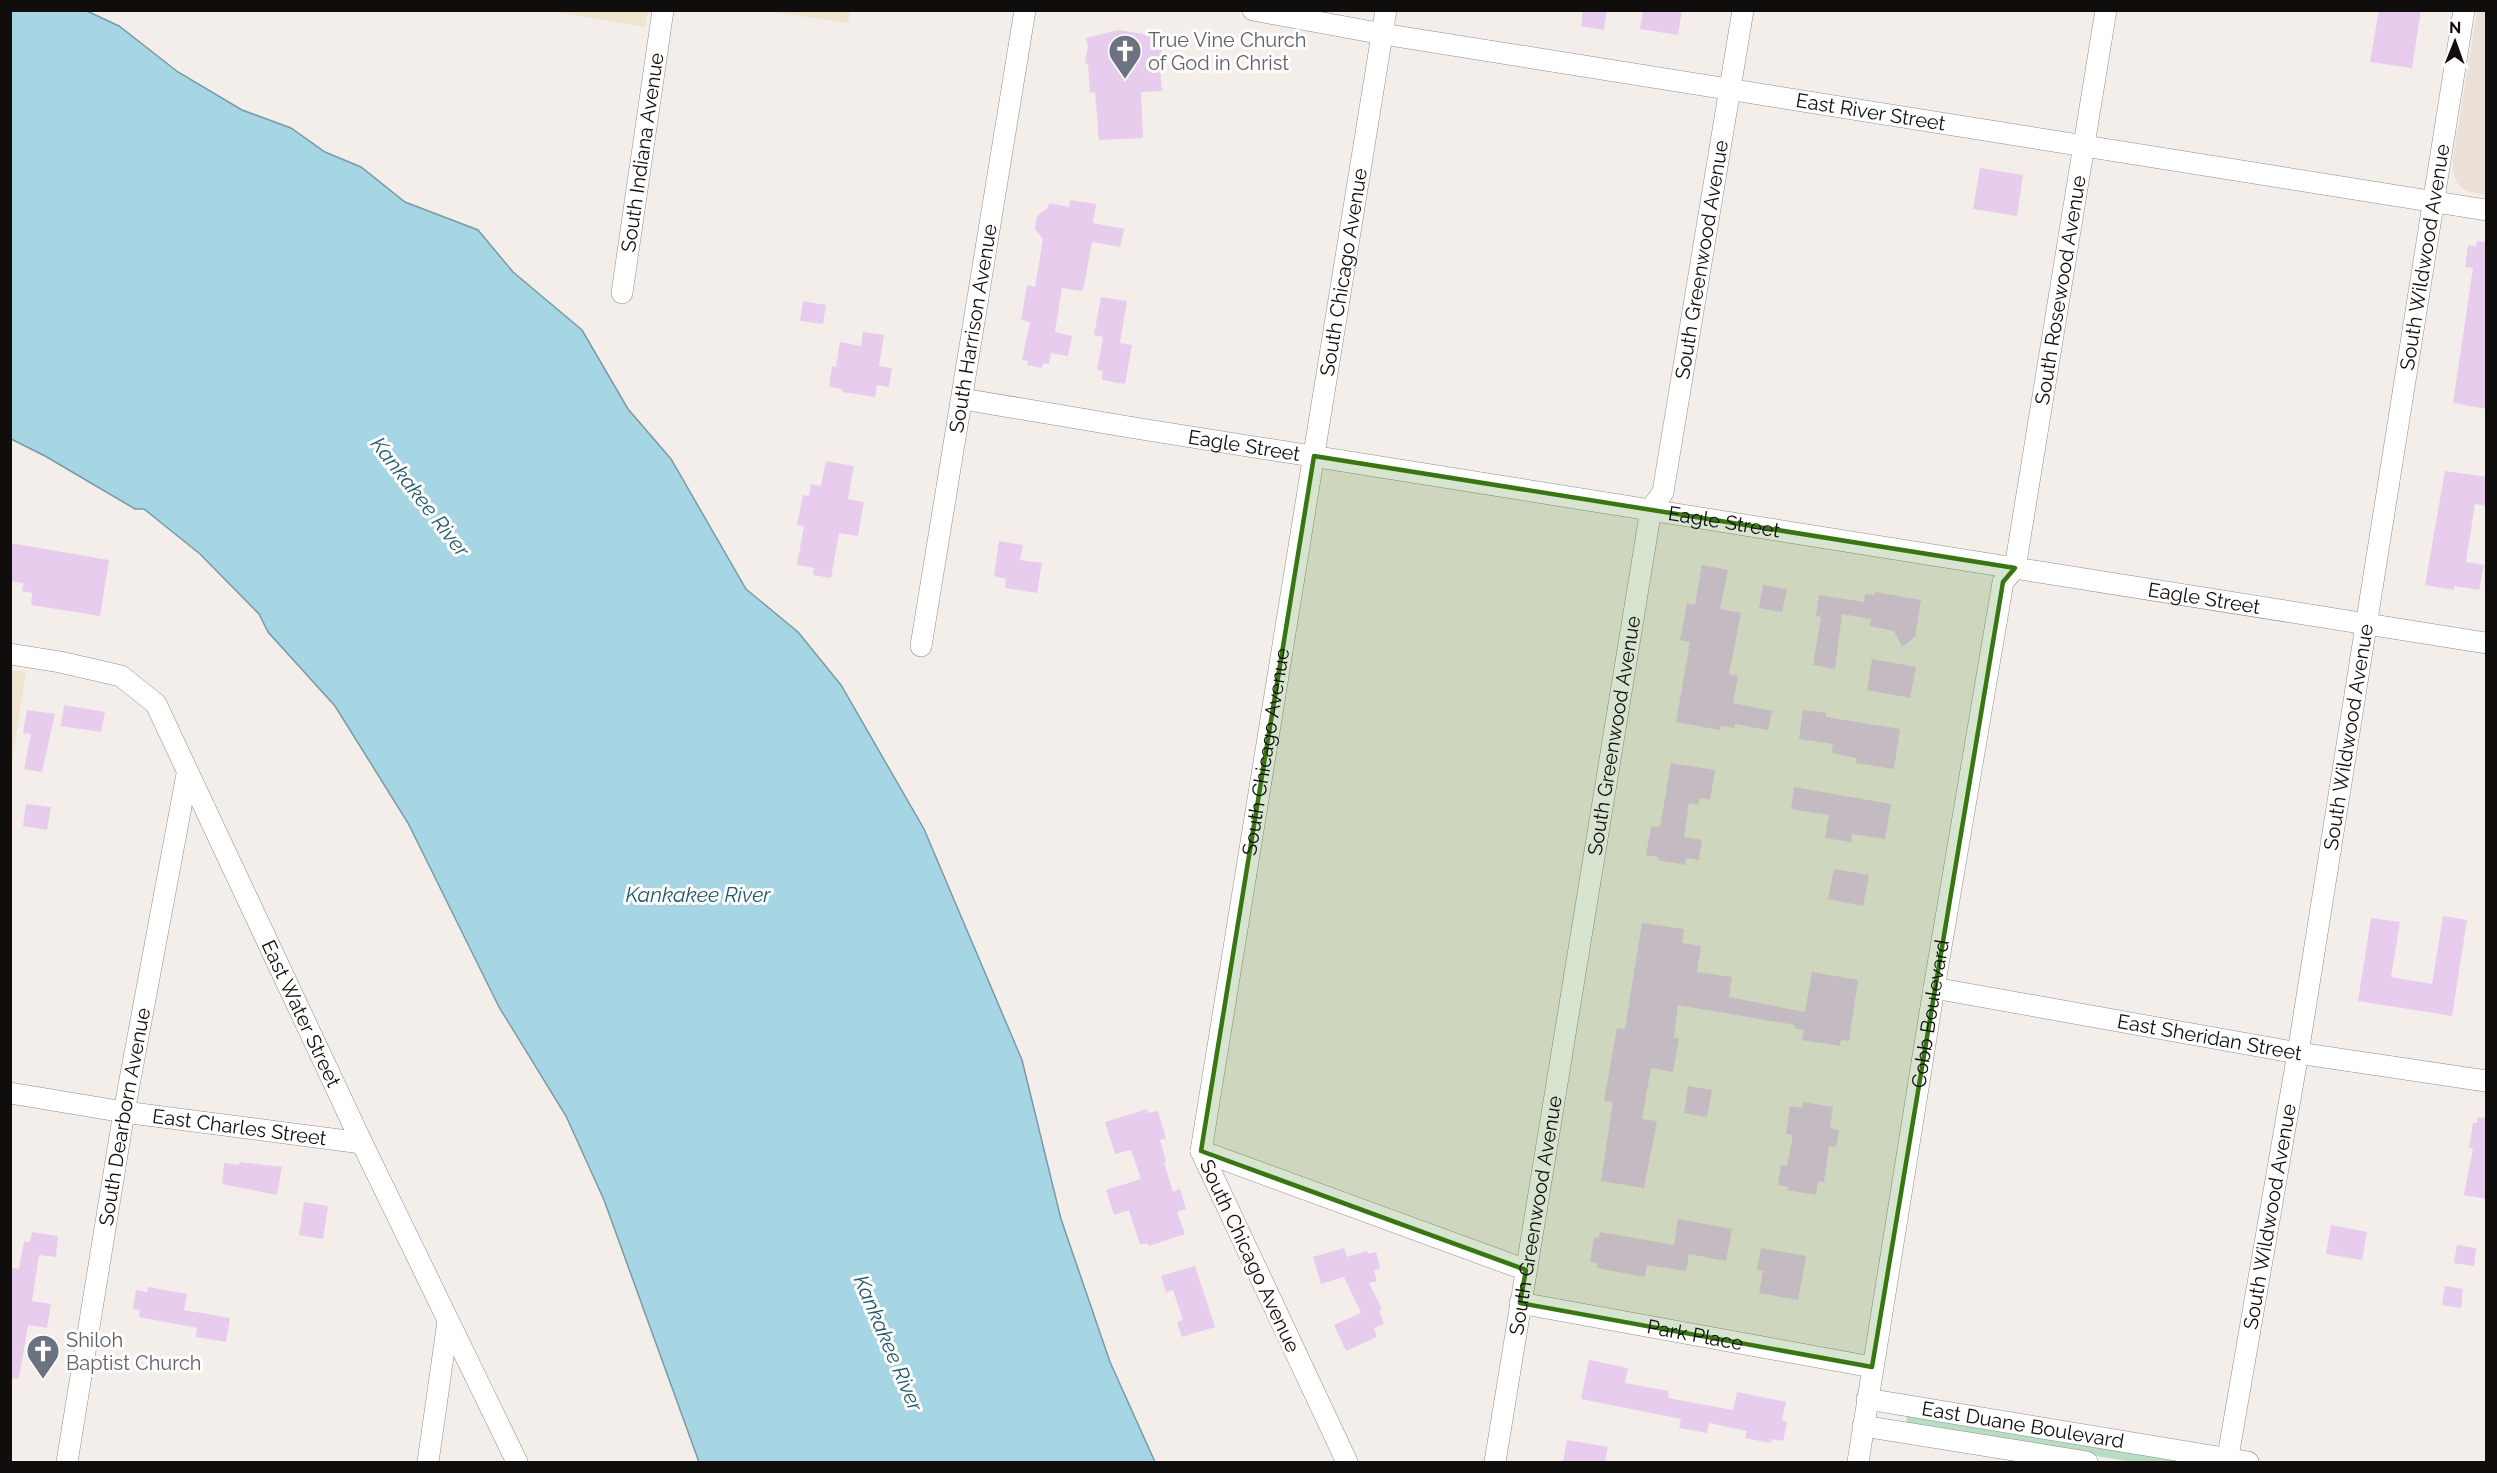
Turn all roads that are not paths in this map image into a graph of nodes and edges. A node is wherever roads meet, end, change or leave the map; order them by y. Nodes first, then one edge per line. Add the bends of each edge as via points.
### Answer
1 (663, 10) edge
2 (1025, 10) edge
3 (1253, 10) edge
4 (1386, 10) edge
5 (1743, 10) edge
6 (2106, 10) edge
7 (2464, 10) edge
8 (1383, 33) junction
9 (1730, 88) junction
10 (2084, 145) junction
11 (2433, 202) junction
12 (2487, 210) edge
13 (622, 293) dead end
14 (963, 399) junction
15 (1314, 456) junction
16 (1651, 509) junction
17 (2015, 568) junction
18 (2367, 623) junction
19 (2487, 643) edge
20 (921, 646) dead end
21 (10, 654) edge
22 (187, 774) junction
23 (1934, 988) junction
24 (2298, 1053) junction
25 (2487, 1081) edge
26 (10, 1093) edge
27 (124, 1112) junction
28 (362, 1143) junction
29 (1201, 1151) junction
30 (1526, 1270) junction
31 (1520, 1303) junction
32 (448, 1321) junction
33 (1872, 1367) junction
34 (1867, 1399) junction
35 (1863, 1426) junction
36 (2234, 1461) edge
37 (67, 1462) edge
38 (428, 1462) edge
39 (517, 1462) edge
40 (1347, 1462) edge
41 (1495, 1462) edge
42 (1858, 1462) edge
43 (2087, 1462) edge

1 - 13 street, South Indiana Avenue
2 - 14 street, South Harrison Avenue
3 - 8 street, East River Street
4 - 8 street, South Chicago Avenue
5 - 9 street, South Greenwood Avenue
6 - 10 street, South Rosewood Avenue
7 - 11 street, South Wildwood Avenue
8 - 9 street, East River Street
8 - 15 street, South Chicago Avenue
9 - 10 street, East River Street
9 - 16 street, South Greenwood Avenue via 1663,492
10 - 11 street, East River Street
10 - 17 street, South Rosewood Avenue
11 - 12 street, East River Street
11 - 18 street, South Wildwood Avenue
14 - 15 street, Eagle Street
14 - 20 street, South Harrison Avenue
15 - 16 street, Eagle Street
15 - 29 street, South Chicago Avenue
16 - 17 street, Eagle Street
16 - 30 street, South Greenwood Avenue
17 - 18 street, Eagle Street
17 - 23 street, Cobb Boulevard via 2003,582
18 - 19 street, Eagle Street
18 - 24 street, South Wildwood Avenue
21 - 22 street, East Water Street via 121,676 156,704
22 - 27 street, South Dearborn Avenue
22 - 28 street, East Water Street
23 - 24 street, East Sheridan Street
23 - 33 street, Cobb Boulevard
24 - 25 street, East Sheridan Street
24 - 36 street, South Wildwood Avenue
26 - 27 street, East Charles Street
27 - 28 street, East Charles Street
27 - 37 street, South Dearborn Avenue
28 - 32 street, East Water Street
29 - 30 street
29 - 40 street, South Chicago Avenue
30 - 31 street, South Greenwood Avenue
31 - 33 street, Park Place
31 - 41 street, South Greenwood Avenue
32 - 38 street
32 - 39 street, East Water Street
33 - 34 street, Cobb Boulevard
34 - 35 street, Cobb Boulevard
34 - 36 street, East Duane Boulevard
35 - 42 street, Cobb Boulevard
35 - 43 street, East Duane Boulevard

